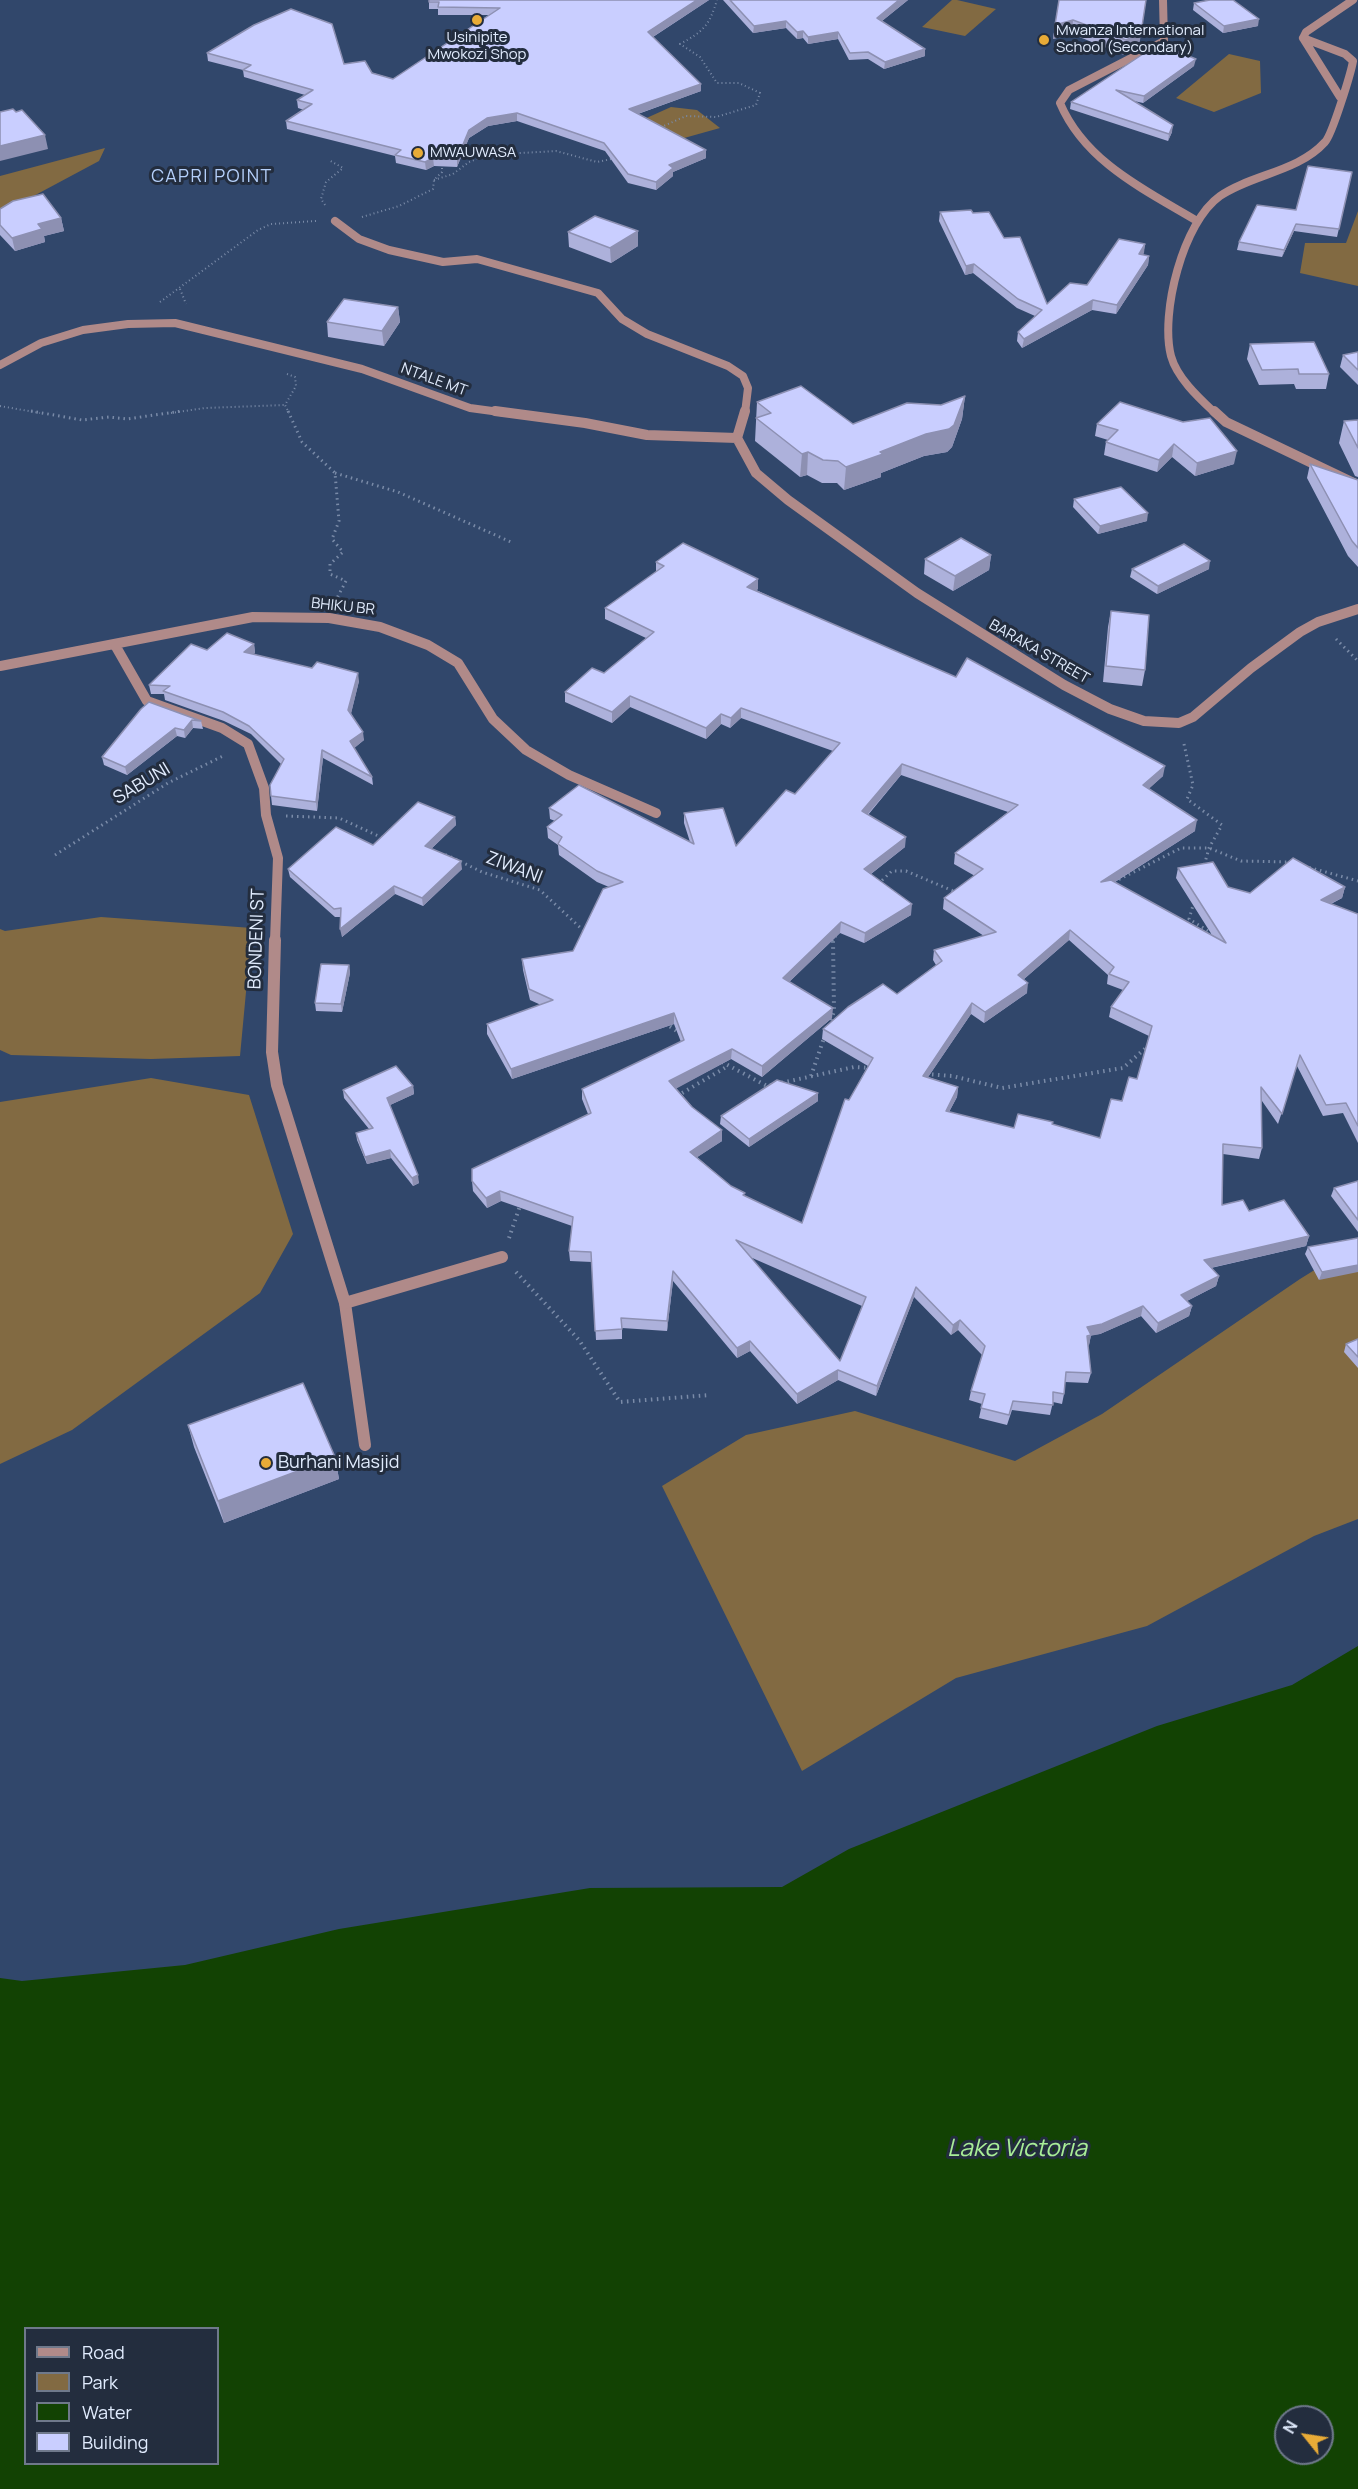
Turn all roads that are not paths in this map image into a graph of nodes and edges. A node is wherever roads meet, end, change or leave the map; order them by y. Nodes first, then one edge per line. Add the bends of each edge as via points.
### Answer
1 (1163, 0) edge
2 (1353, 0) edge
3 (1303, 38) junction
4 (1340, 97) junction
5 (335, 221) road end
6 (1197, 221) junction
7 (0, 365) edge
8 (737, 438) junction
9 (1358, 485) edge
10 (1358, 609) edge
11 (115, 645) junction
12 (0, 666) edge
13 (656, 813) dead end
14 (502, 1257) road end
15 (345, 1303) junction
16 (365, 1445) dead end

1 - 6 street via 1164,41 1069,90 1060,103 1064,118 1084,145
2 - 3 street
3 - 4 street
3 - 4 street via 1345,54 1353,61 1351,76
4 - 6 street via 1325,142 1224,194
5 - 8 street via 359,239 389,250 443,261 477,259 598,293 622,319 647,334 728,366 743,376 747,388 744,420
6 - 9 street via 1174,284 1167,325 1171,358 1212,412 1226,422
7 - 8 street, NTALE MT via 28,346 60,334 151,322 195,327 362,369 470,408 647,435
8 - 10 street, BARAKA STREET via 756,473 916,593 1014,656 1125,715 1179,723 1204,711 1251,668 1318,622
11 - 12 street, BHIKU BR
11 - 13 street, BHIKU BR via 194,632 252,617 376,624 450,657 468,673 492,719 522,746 581,782
11 - 15 street, BONDENI ST via 147,701 222,728 248,744 264,788 266,815 278,858 272,1052 277,1085
14 - 15 street
15 - 16 street, BONDENI ST

